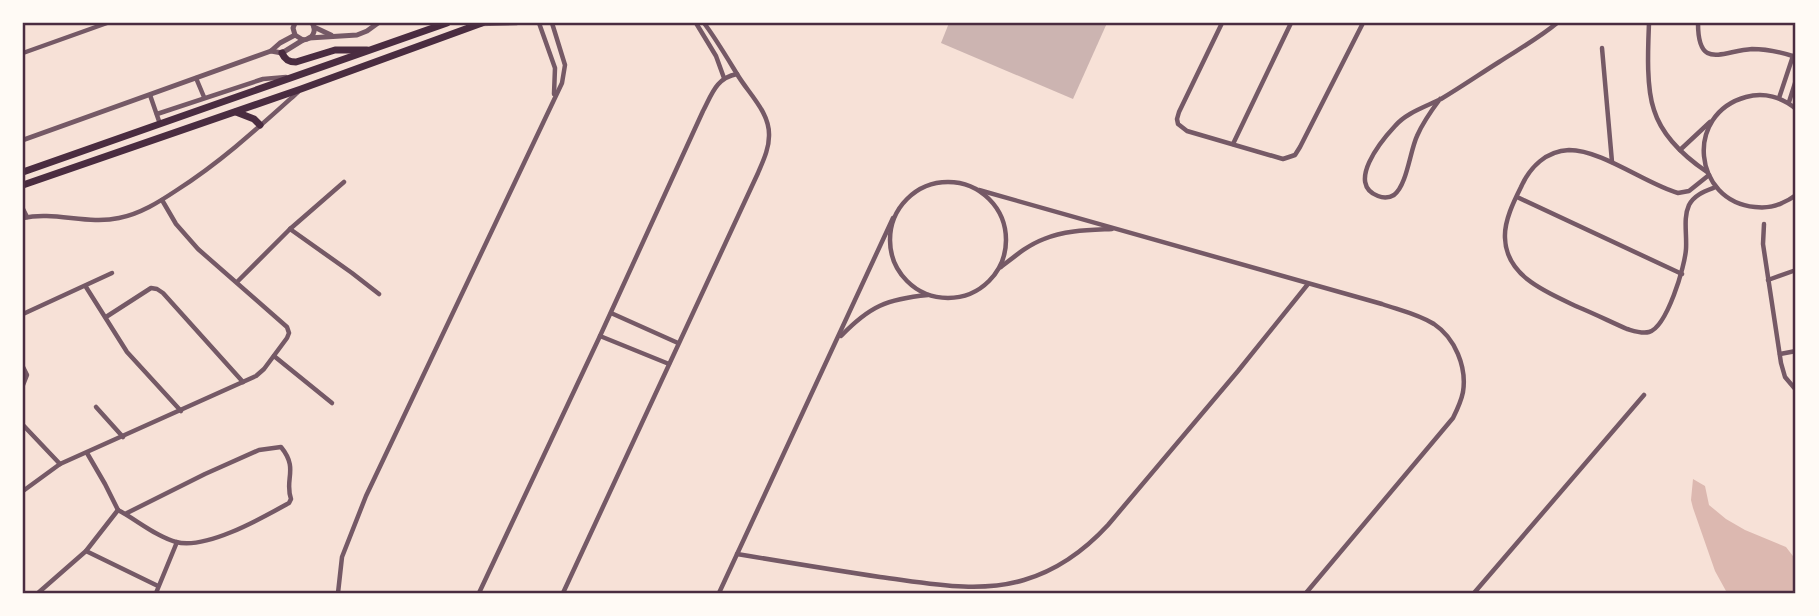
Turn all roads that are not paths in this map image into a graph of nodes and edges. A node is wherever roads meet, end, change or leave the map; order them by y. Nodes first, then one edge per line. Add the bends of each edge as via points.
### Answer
1 (107, 23) edge
2 (295, 23) edge
3 (377, 23) edge
4 (447, 23) edge
5 (480, 23) edge
6 (517, 23) edge
7 (539, 23) edge
8 (696, 23) edge
9 (704, 23) edge
10 (1222, 23) edge
11 (1291, 23) edge
12 (1363, 23) edge
13 (1557, 23) edge
14 (1649, 23) edge
15 (1698, 23) edge
16 (313, 25) edge
17 (438, 25) edge
18 (553, 25) edge
19 (708, 28) junction
20 (702, 32) junction
21 (542, 33) junction
22 (295, 35) junction
23 (334, 36) junction
24 (306, 39) junction
25 (1602, 48) dead end
26 (372, 50) junction
27 (271, 51) junction
28 (23, 53) edge
29 (282, 53) junction
30 (1795, 56) edge
31 (564, 74) junction
32 (556, 75) junction
33 (737, 75) junction
34 (297, 76) junction
35 (196, 78) junction
36 (724, 78) junction
37 (1796, 80) edge
38 (301, 89) junction
39 (150, 95) junction
40 (204, 97) junction
41 (554, 98) junction
42 (1779, 98) junction
43 (1440, 99) junction
44 (1789, 102) junction
45 (1796, 109) edge
46 (235, 112) junction
47 (1412, 113) junction
48 (158, 114) junction
49 (1712, 121) junction
50 (160, 124) junction
51 (1423, 124) junction
52 (260, 125) junction
53 (23, 140) edge
54 (1233, 144) junction
55 (1610, 148) junction
56 (1680, 150) junction
57 (1602, 159) junction
58 (1612, 163) junction
59 (23, 172) edge
60 (1708, 174) junction
61 (344, 182) dead end
62 (23, 185) edge
63 (1716, 187) junction
64 (979, 190) junction
65 (1678, 193) junction
66 (1796, 195) edge
67 (1517, 197) junction
68 (162, 200) junction
69 (1689, 206) junction
70 (23, 209) edge
71 (25, 217) edge
72 (893, 218) junction
73 (1764, 223) dead end
74 (290, 229) junction
75 (1119, 229) junction
76 (1000, 267) junction
77 (1796, 270) edge
78 (112, 273) dead end
79 (1682, 274) junction
80 (1768, 280) junction
81 (237, 282) junction
82 (1308, 284) junction
83 (86, 287) junction
84 (379, 294) dead end
85 (929, 295) junction
86 (611, 313) junction
87 (23, 314) edge
88 (106, 317) junction
89 (600, 336) junction
90 (838, 339) junction
91 (678, 343) junction
92 (1796, 351) edge
93 (1780, 354) junction
94 (274, 356) junction
95 (668, 364) junction
96 (23, 367) edge
97 (243, 382) junction
98 (23, 385) edge
99 (1796, 390) edge
100 (1644, 395) dead end
101 (331, 403) dead end
102 (96, 407) dead end
103 (181, 411) junction
104 (23, 425) edge
105 (123, 437) junction
106 (87, 453) junction
107 (60, 464) junction
108 (23, 491) edge
109 (118, 510) junction
110 (125, 514) junction
111 (177, 542) junction
112 (86, 551) junction
113 (737, 554) junction
114 (158, 586) junction
115 (38, 593) edge
116 (156, 593) edge
117 (338, 593) edge
118 (479, 593) edge
119 (562, 593) edge
120 (719, 593) edge
121 (1306, 593) edge
122 (1474, 593) edge

1 - 28 street
2 - 22 street
3 - 23 street via 357,35
4 - 17 highway
5 - 6 street
5 - 38 highway
7 - 21 street
8 - 20 street
9 - 19 street
10 - 54 street via 1177,119 1187,131
11 - 54 street
12 - 54 street via 1295,155 1283,159
13 - 43 street
14 - 56 street via 1653,109
15 - 30 street via 1700,42 1713,55 1762,49
16 - 23 street
16 - 24 street via 314,33
17 - 26 highway
18 - 21 street
18 - 31 street
19 - 20 street
19 - 33 street
20 - 36 street
21 - 32 street
22 - 24 street
22 - 27 street
23 - 24 street
24 - 29 street
25 - 55 street
26 - 29 highway via 335,50 296,62
26 - 34 highway
27 - 29 street
27 - 35 street
30 - 42 street
31 - 32 street
31 - 41 street
32 - 41 street
33 - 36 street
33 - 91 street via 767,122 766,152
34 - 40 street via 263,79
34 - 50 highway
35 - 39 street
35 - 40 street
36 - 86 street via 702,111
37 - 44 street
38 - 46 highway
38 - 52 street
39 - 48 street
39 - 53 street
40 - 48 street
41 - 117 street via 366,496 342,557
42 - 44 street
42 - 49 street via 1764,95 1734,101
43 - 47 street
43 - 51 street
44 - 45 street
46 - 52 highway
46 - 62 highway
47 - 51 street
47 - 51 street via 1396,125 1373,156 1364,176 1369,191 1387,197 1399,189
48 - 50 street
49 - 56 street
49 - 60 street via 1703,155
50 - 59 highway
52 - 68 street
55 - 57 street
55 - 58 street
56 - 60 street
57 - 58 street
57 - 67 street via 1581,151 1555,152 1528,173
58 - 65 street
60 - 63 street
60 - 65 street via 1689,191
61 - 74 street
63 - 66 street via 1730,199 1764,208
63 - 69 street via 1700,193
64 - 72 street via 963,183 929,184 901,204
64 - 75 street
64 - 76 street via 1002,216 1006,251
65 - 69 street
67 - 79 street
67 - 79 street via 1504,236 1507,250 1520,273 1542,290 1627,329 1648,332 1659,324
68 - 71 street via 118,219
68 - 81 street via 198,249
69 - 79 street
70 - 71 street
72 - 85 street via 890,250 895,264 904,278
72 - 90 street
73 - 80 street
74 - 81 street
74 - 84 street
75 - 76 street via 1045,238
75 - 82 street
76 - 85 street via 990,281 962,297
77 - 80 street
78 - 83 street
80 - 93 street
81 - 94 street via 287,327 287,338
82 - 113 street via 1108,525 1071,559 1048,571 1024,580 977,587
82 - 121 street via 1434,324 1456,348 1464,390 1443,432
83 - 87 street
83 - 88 street
85 - 90 street via 888,301
86 - 89 street
86 - 91 street
88 - 97 street via 151,288 157,289
88 - 103 street via 127,352
89 - 95 street
89 - 118 street
90 - 113 street
91 - 95 street
92 - 93 street
93 - 99 street via 1785,377
94 - 97 street via 256,376
94 - 101 street
95 - 119 street
96 - 98 street via 27,375
97 - 103 street
100 - 122 street
102 - 105 street
103 - 105 street
104 - 107 street
105 - 106 street
106 - 107 street
106 - 109 street
107 - 108 street
109 - 110 street
109 - 112 street
110 - 111 street
110 - 111 street via 260,450 281,447 292,470 289,503 218,537
111 - 114 street
112 - 114 street
112 - 115 street
113 - 120 street
114 - 116 street

